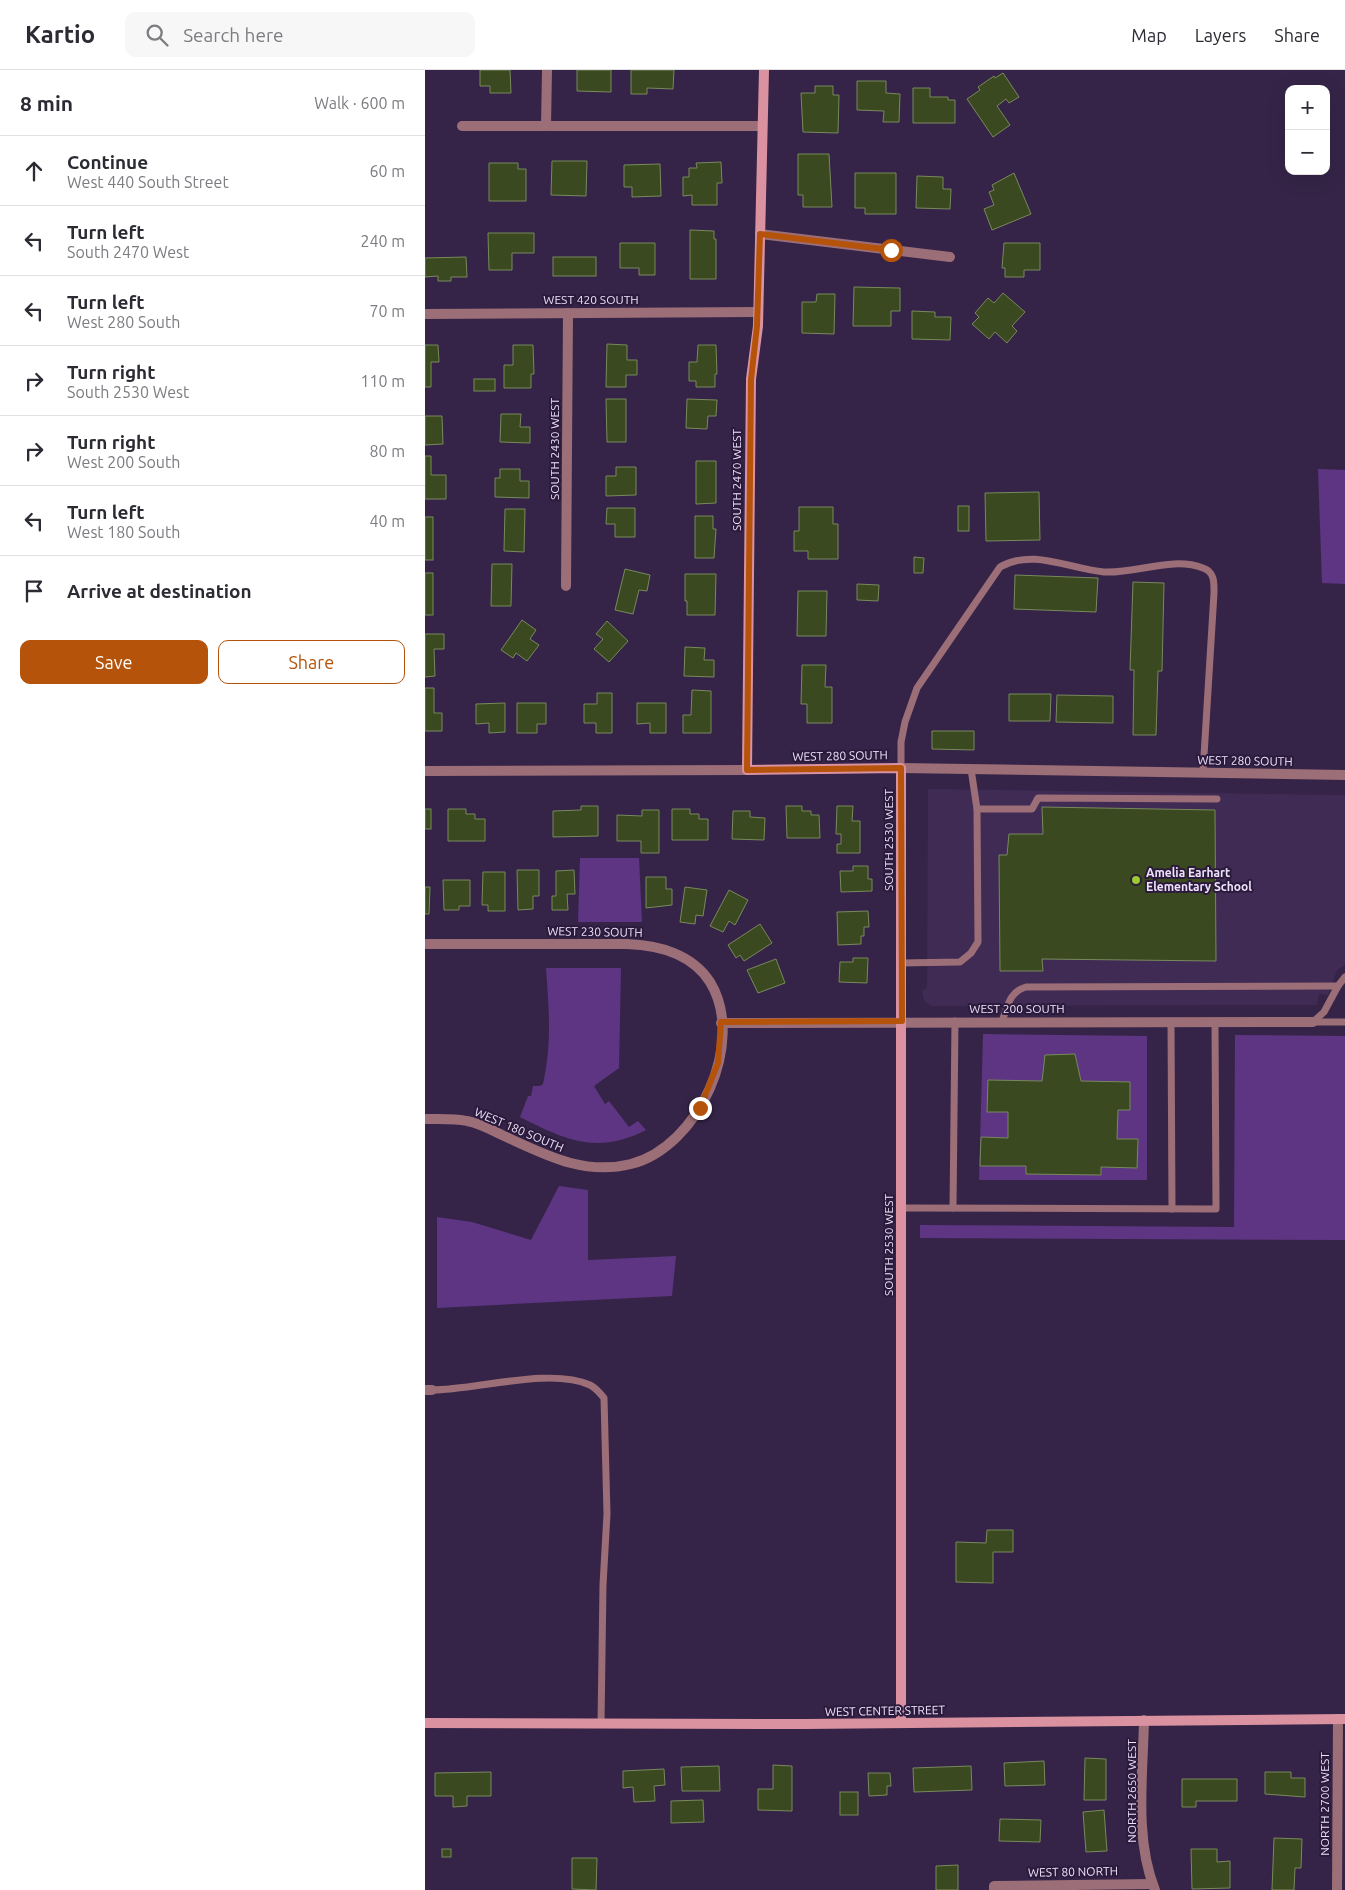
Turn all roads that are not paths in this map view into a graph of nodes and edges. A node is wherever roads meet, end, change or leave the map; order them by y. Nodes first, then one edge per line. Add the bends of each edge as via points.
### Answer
1 (547, 70) edge
2 (764, 70) edge
3 (462, 126) dead end
4 (546, 126) junction
5 (763, 126) junction
6 (760, 234) junction
7 (950, 257) dead end
8 (758, 312) junction
9 (567, 313) junction
10 (425, 314) edge
11 (566, 586) dead end
12 (901, 768) junction
13 (971, 769) junction
14 (747, 770) junction
15 (425, 771) edge
16 (1203, 772) junction
17 (1345, 775) edge
18 (1217, 799) dead end
19 (977, 809) junction
20 (425, 944) edge
21 (901, 963) junction
22 (1345, 977) edge
23 (1337, 986) junction
24 (902, 1021) junction
25 (955, 1021) junction
26 (1002, 1021) junction
27 (721, 1022) junction
28 (1171, 1022) junction
29 (1215, 1022) junction
30 (1313, 1022) junction
31 (1345, 1022) edge
32 (425, 1119) edge
33 (902, 1208) junction
34 (953, 1208) junction
35 (1172, 1209) junction
36 (429, 1390) edge
37 (1341, 1719) edge
38 (1144, 1720) junction
39 (425, 1723) edge
40 (601, 1723) junction
41 (901, 1723) junction
42 (1154, 1887) edge
43 (994, 1888) edge
44 (1337, 1890) edge

1 - 4 street
2 - 5 street, SOUTH 2470 WEST
3 - 4 street
4 - 5 street
5 - 6 street, SOUTH 2470 WEST
6 - 7 street
6 - 8 street, SOUTH 2470 WEST
8 - 9 street, WEST 420 SOUTH
8 - 14 street, SOUTH 2470 WEST via 751,380
9 - 10 street, WEST 420 SOUTH
9 - 11 street, SOUTH 2430 WEST
12 - 13 street, WEST 280 SOUTH
12 - 14 street, WEST 280 SOUTH
12 - 16 lane via 905,722 917,688 1000,567 1026,558 1105,572 1179,564 1203,567 1209,571 1214,579 1215,593
12 - 21 street, SOUTH 2530 WEST
13 - 16 street, WEST 280 SOUTH
13 - 19 lane
14 - 15 street, WEST 280 SOUTH
16 - 17 street, WEST 280 SOUTH
18 - 19 lane via 1038,798 1032,809
19 - 21 lane via 977,942 971,953 960,962
20 - 27 street, WEST 230 SOUTH via 651,945 682,957 703,973 713,988
21 - 24 street, SOUTH 2530 WEST
22 - 23 lane
23 - 26 lane via 1026,987 1011,996
23 - 30 lane via 1324,1012
24 - 25 street, WEST 200 SOUTH
24 - 27 street, WEST 200 SOUTH
24 - 33 street, SOUTH 2530 WEST
25 - 26 street, WEST 200 SOUTH
25 - 34 lane
26 - 28 street, WEST 200 SOUTH
27 - 32 street, WEST 180 SOUTH via 718,1063 698,1112 674,1141 656,1154 633,1163 609,1167 572,1165 481,1125 465,1120
28 - 29 street, WEST 200 SOUTH
28 - 35 lane
29 - 30 street, WEST 200 SOUTH
29 - 35 lane via 1216,1209
30 - 31 lane
33 - 34 lane
33 - 41 street, SOUTH 2530 WEST
34 - 35 lane
36 - 40 lane via 530,1380 564,1380 590,1385 604,1398 607,1504
37 - 38 street, WEST CENTER STREET
37 - 44 street, NORTH 2700 WEST
38 - 41 street, WEST CENTER STREET
38 - 42 street, NORTH 2650 WEST via 1143,1827 1146,1862
39 - 40 street, WEST CENTER STREET
40 - 41 street, WEST CENTER STREET
42 - 43 street, WEST 80 NORTH

